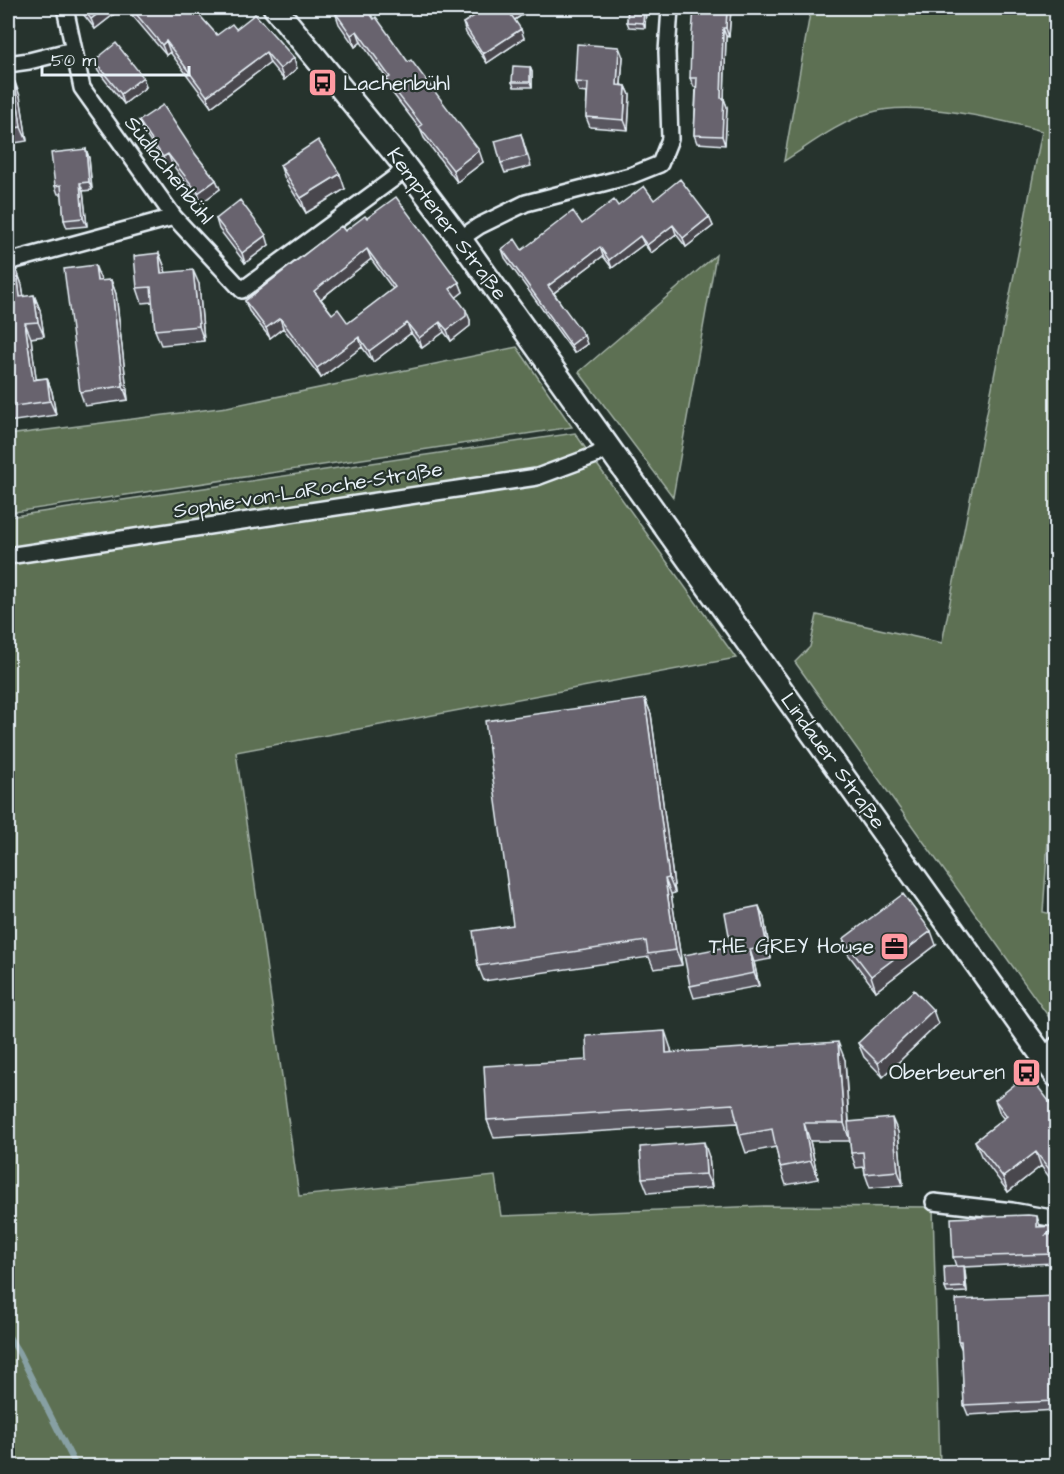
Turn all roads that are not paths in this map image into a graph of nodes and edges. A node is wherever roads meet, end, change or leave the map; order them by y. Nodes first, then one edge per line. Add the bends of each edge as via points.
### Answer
1 (65, 8) edge
2 (275, 8) edge
3 (670, 8) edge
4 (73, 50) junction
5 (8, 64) edge
6 (405, 166) junction
7 (174, 217) junction
8 (460, 239) junction
9 (8, 262) edge
10 (609, 447) junction
11 (8, 556) edge
12 (1052, 1059) edge
13 (934, 1202) dead end
14 (1056, 1219) edge

1 - 4 street, Südlachenbühl
2 - 6 main road, Kemptener Straße
3 - 8 street via 670,139 660,164 630,176 526,203
4 - 5 street
4 - 7 street, Südlachenbühl via 82,88
6 - 7 street, Südlachenbühl via 397,176 242,290
6 - 8 main road, Kemptener Straße
7 - 9 street
8 - 10 main road, Kemptener Straße
10 - 11 street, Sophie-von-LaRoche-Straße via 596,456 537,477
10 - 12 main road, Lindauer Straße
13 - 14 street

